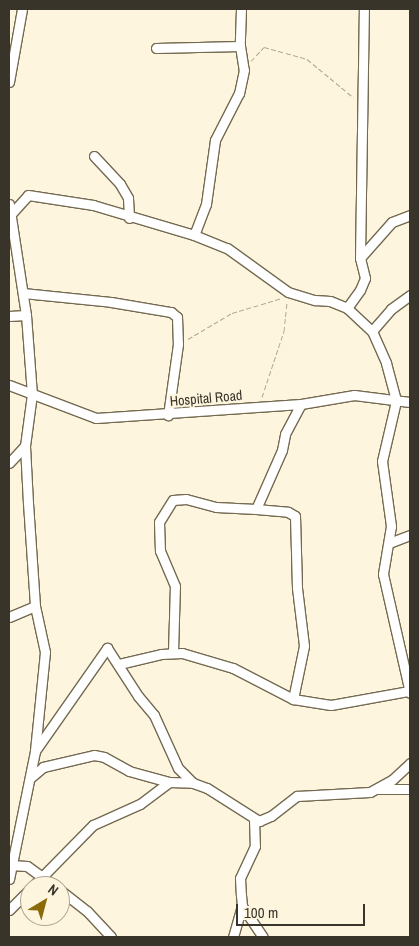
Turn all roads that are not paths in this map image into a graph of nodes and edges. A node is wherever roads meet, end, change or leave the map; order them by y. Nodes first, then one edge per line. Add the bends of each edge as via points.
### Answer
1 (22, 9) edge
2 (241, 9) edge
3 (364, 9) edge
4 (240, 46) junction
5 (156, 48) dead end
6 (9, 76) edge
7 (94, 156) dead end
8 (9, 204) edge
9 (11, 214) junction
10 (410, 215) edge
11 (129, 218) junction
12 (194, 235) junction
13 (360, 258) junction
14 (23, 293) junction
15 (410, 295) edge
16 (347, 308) junction
17 (26, 315) junction
18 (9, 316) edge
19 (372, 331) junction
20 (9, 385) edge
21 (32, 394) junction
22 (396, 402) junction
23 (410, 402) edge
24 (301, 404) junction
25 (168, 414) junction
26 (25, 446) junction
27 (9, 463) edge
28 (256, 509) junction
29 (410, 535) edge
30 (390, 543) junction
31 (34, 606) junction
32 (9, 617) edge
33 (173, 652) junction
34 (119, 664) junction
35 (409, 692) edge
36 (293, 699) junction
37 (35, 751) junction
38 (410, 763) edge
39 (30, 778) junction
40 (169, 782) junction
41 (193, 783) junction
42 (378, 789) junction
43 (410, 789) edge
44 (254, 820) junction
45 (12, 854) edge
46 (11, 865) edge
47 (40, 876) edge
48 (43, 876) edge
49 (9, 879) edge
50 (70, 898) edge
51 (20, 899) edge
52 (242, 906) junction
53 (9, 910) edge
54 (111, 937) edge
55 (233, 937) edge
56 (262, 937) edge

1 - 6 street
2 - 4 street
3 - 13 street
4 - 5 street
4 - 12 street via 244,70 239,93 215,140 206,204
7 - 11 street via 120,184 128,198
8 - 9 street
9 - 11 street via 28,195 93,205
9 - 14 street
10 - 13 street via 392,222
11 - 12 street
12 - 16 street via 227,248 288,292 315,300 330,300
13 - 16 street via 365,278
14 - 17 street
14 - 25 street via 171,312 179,325
15 - 19 street via 391,309
16 - 19 street
17 - 18 street
17 - 21 street
19 - 22 street via 386,363
20 - 21 street, Hospital Road
21 - 25 street, Hospital Road via 96,418
21 - 26 street
22 - 23 street, Hospital Road
22 - 24 street, Hospital Road via 354,395
22 - 30 street via 382,461
24 - 25 street, Hospital Road
24 - 28 street
26 - 27 street
26 - 31 street
28 - 33 street via 173,500 159,522 160,551 175,586
28 - 36 street via 288,512 295,516 297,588 304,646
29 - 30 street
30 - 35 street via 383,574
31 - 32 street
31 - 37 street via 45,652
33 - 34 street
33 - 36 street via 233,668
34 - 37 street via 107,648
34 - 41 street via 154,715 178,768
35 - 36 street via 331,705
37 - 39 street
38 - 42 street
39 - 40 street via 43,767 94,755 104,756 130,771
39 - 45 street
40 - 41 street
40 - 48 street via 140,804 93,825
41 - 44 street via 207,788
42 - 43 street
42 - 44 street via 362,793 297,796 265,820
44 - 52 street via 255,846 240,878
45 - 46 street
46 - 47 street via 24,865
46 - 49 street
50 - 54 street
51 - 53 street
52 - 55 street
52 - 56 street

